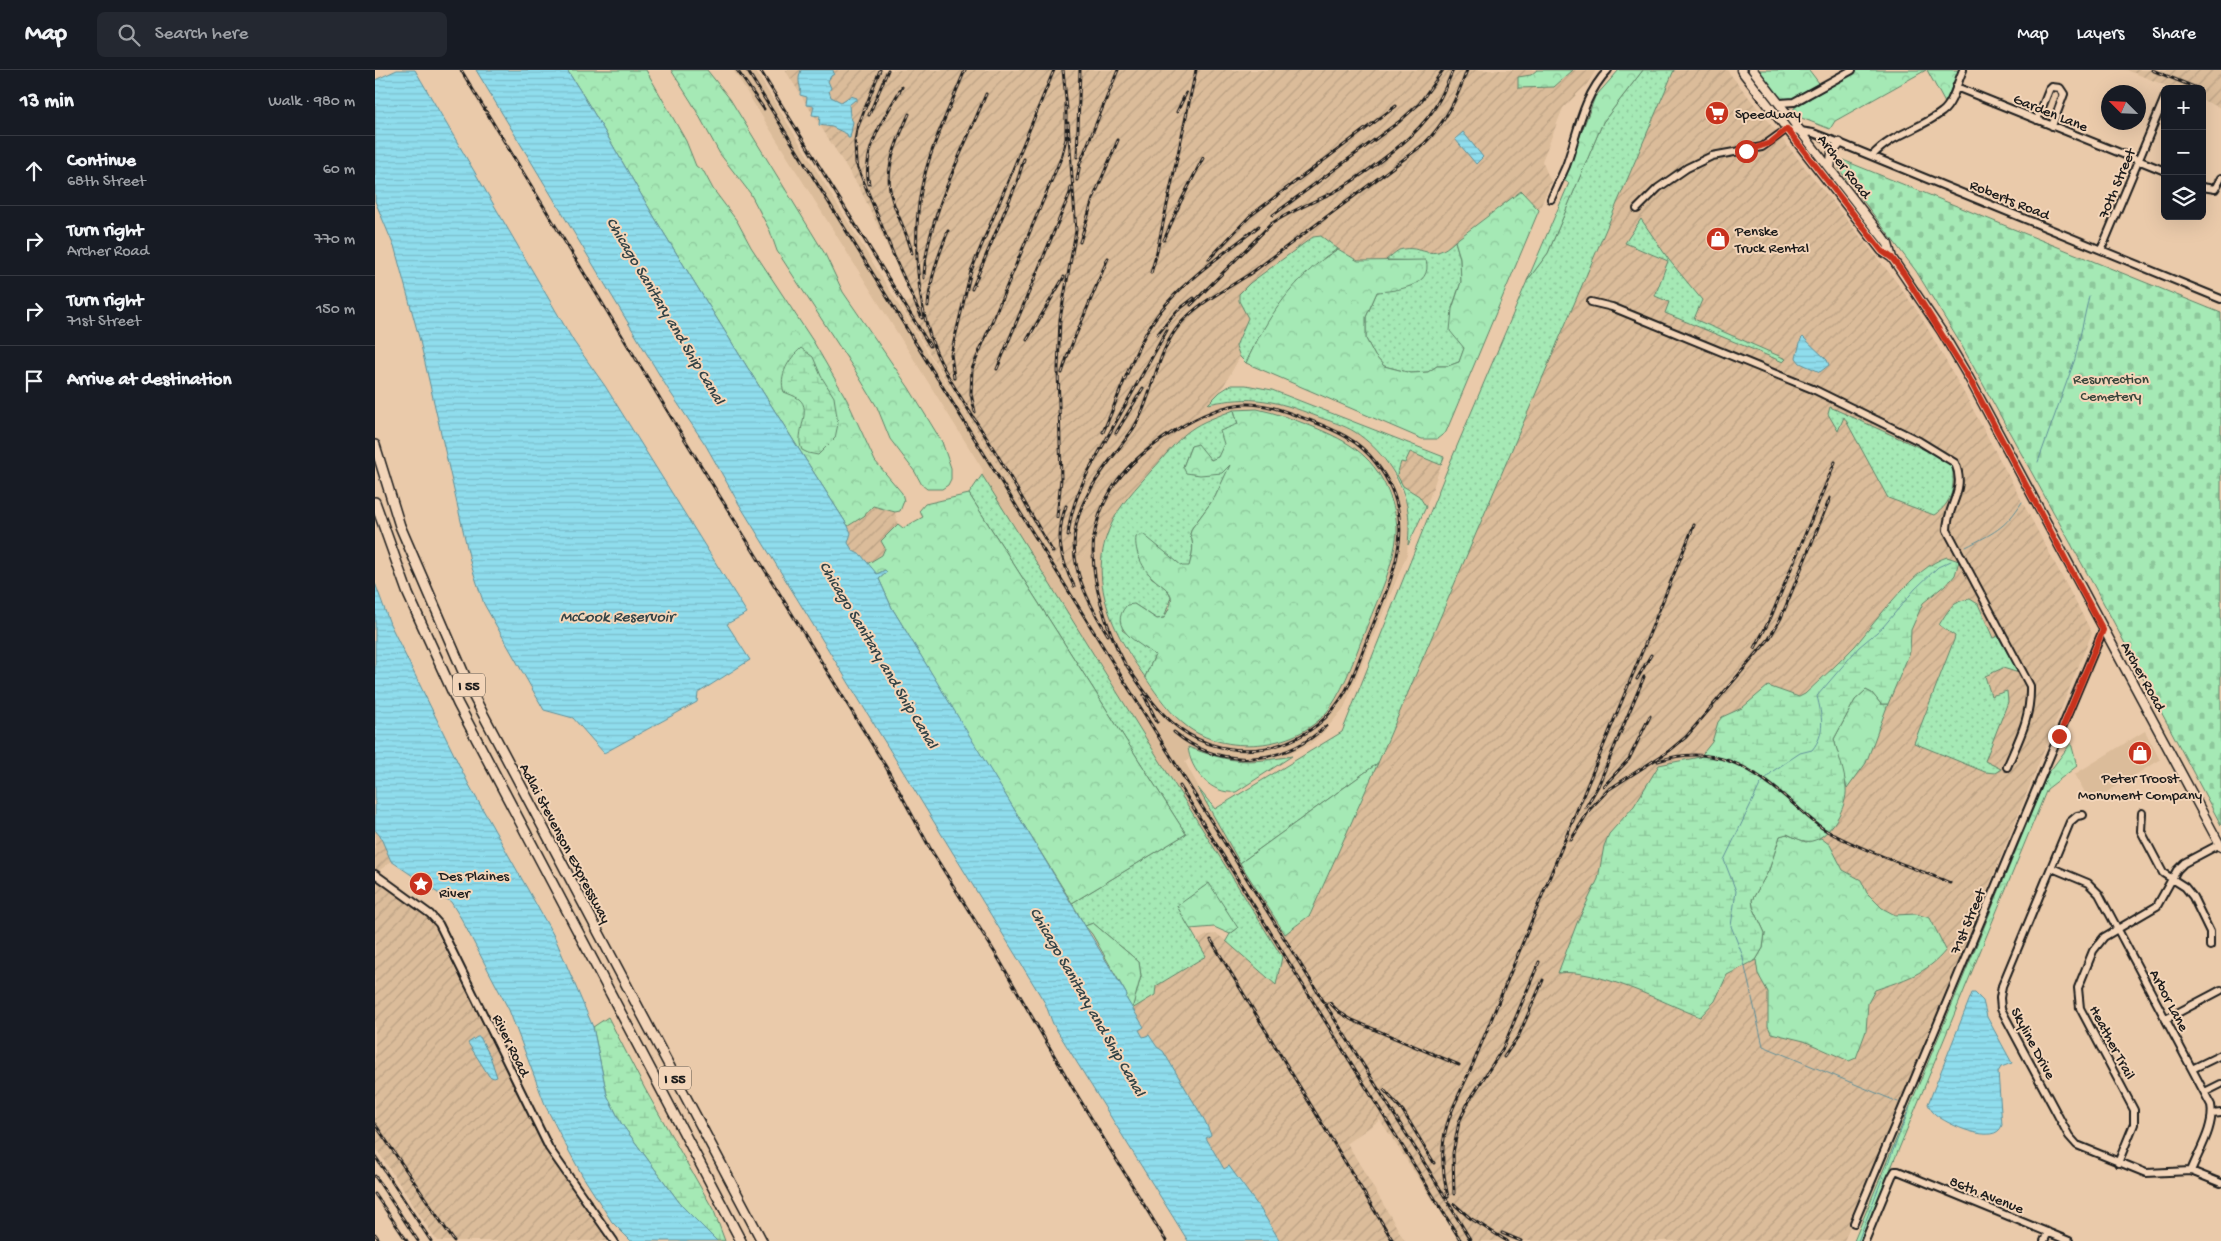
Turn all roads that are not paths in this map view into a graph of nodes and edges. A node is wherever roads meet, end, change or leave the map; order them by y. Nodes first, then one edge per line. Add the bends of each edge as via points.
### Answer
1 (1608, 70) edge
2 (1741, 70) edge
3 (1753, 70) edge
4 (1852, 70) edge
5 (1963, 70) edge
6 (1956, 87) junction
7 (1794, 102) junction
8 (1780, 103) junction
9 (2161, 107) edge
10 (1788, 115) junction
11 (2037, 120) junction
12 (2052, 126) junction
13 (1787, 129) junction
14 (1801, 132) junction
15 (1840, 143) junction
16 (1872, 156) junction
17 (2139, 161) junction
18 (1830, 169) junction
19 (2161, 169) edge
20 (2221, 178) edge
21 (2206, 188) edge
22 (1551, 199) dead end
23 (1637, 209) dead end
24 (2101, 250) junction
25 (1892, 258) junction
26 (2221, 299) edge
27 (1591, 302) dead end
28 (375, 444) edge
29 (375, 502) edge
30 (2103, 630) junction
31 (2007, 767) dead end
32 (2142, 813) dead end
33 (2083, 815) dead end
34 (2220, 846) edge
35 (2051, 868) junction
36 (375, 874) edge
37 (2171, 880) junction
38 (2118, 929) junction
39 (2210, 946) dead end
40 (2221, 990) edge
41 (2166, 1019) junction
42 (2221, 1055) edge
43 (2192, 1069) junction
44 (2221, 1084) edge
45 (2205, 1092) junction
46 (2221, 1113) edge
47 (2212, 1114) junction
48 (2118, 1163) junction
49 (2191, 1171) junction
50 (2220, 1180) edge
51 (1854, 1223) dead end
52 (2048, 1232) junction
53 (614, 1241) edge
54 (741, 1241) edge
55 (762, 1241) edge
56 (1865, 1241) edge
57 (2044, 1241) edge
58 (2069, 1241) edge

1 - 22 street via 1587,98
2 - 13 main road, Archer Road
3 - 8 main road, Archer Road
4 - 7 street
5 - 6 street
6 - 11 street, Garden Lane
6 - 16 street via 1942,112 1883,144
7 - 8 street
7 - 10 street
8 - 10 main road, Archer Road
9 - 17 street, 70th Street
10 - 14 main road, Archer Road
11 - 12 street, Garden Lane
11 - 12 street via 2049,90 2060,88 2064,94
12 - 17 street, Garden Lane
13 - 14 street, Roberts Road
13 - 23 street via 1762,147 1712,156 1693,165 1670,178
13 - 25 main road, Archer Road via 1882,251
14 - 15 street, Roberts Road
14 - 18 main road, Archer Road
15 - 16 street, Roberts Road
15 - 18 main road via 1832,153
16 - 24 street, Roberts Road
17 - 19 street, Garden Lane
17 - 24 street, 70th Street
18 - 25 main road, Archer Road via 1889,244
20 - 21 street via 2215,190
24 - 26 street, Roberts Road
25 - 30 main road, Archer Road via 1969,378
27 - 31 street via 1612,307 1815,390 1955,463 1960,482 1947,530 2031,686 2027,720
28 - 55 highway, Adlai Stevenson Expressway / I 55 via 400,526 474,697
29 - 54 highway, Adlai Stevenson Expressway / I 55 via 408,594 458,704
30 - 34 main road, Archer Road
30 - 51 street, 71st Street
32 - 37 street via 2141,831 2163,873
33 - 35 street, Skyline Drive via 2070,822
34 - 37 street, Heather Trail via 2184,863
35 - 38 street, Arbor Lane via 2094,887
35 - 48 street, Skyline Drive via 2003,986 2000,1006 2069,1136 2080,1147
36 - 53 street, River Road via 439,924 549,1148
37 - 38 street, Heather Trail via 2157,906
37 - 39 street via 2185,887 2193,897 2210,932
38 - 41 street, Arbor Lane
38 - 48 street, Heather Trail via 2104,937 2096,947 2078,992 2080,1008 2134,1110 2133,1127
40 - 41 street
41 - 43 street, Arbor Lane
42 - 43 street
43 - 45 street, Arbor Lane
44 - 45 street
45 - 47 street, Arbor Lane
46 - 47 street
47 - 49 street
48 - 49 street, Skyline Drive via 2146,1173
49 - 50 street
52 - 56 street, 86th Avenue via 1895,1171
52 - 57 street
52 - 58 street, 86th Avenue

